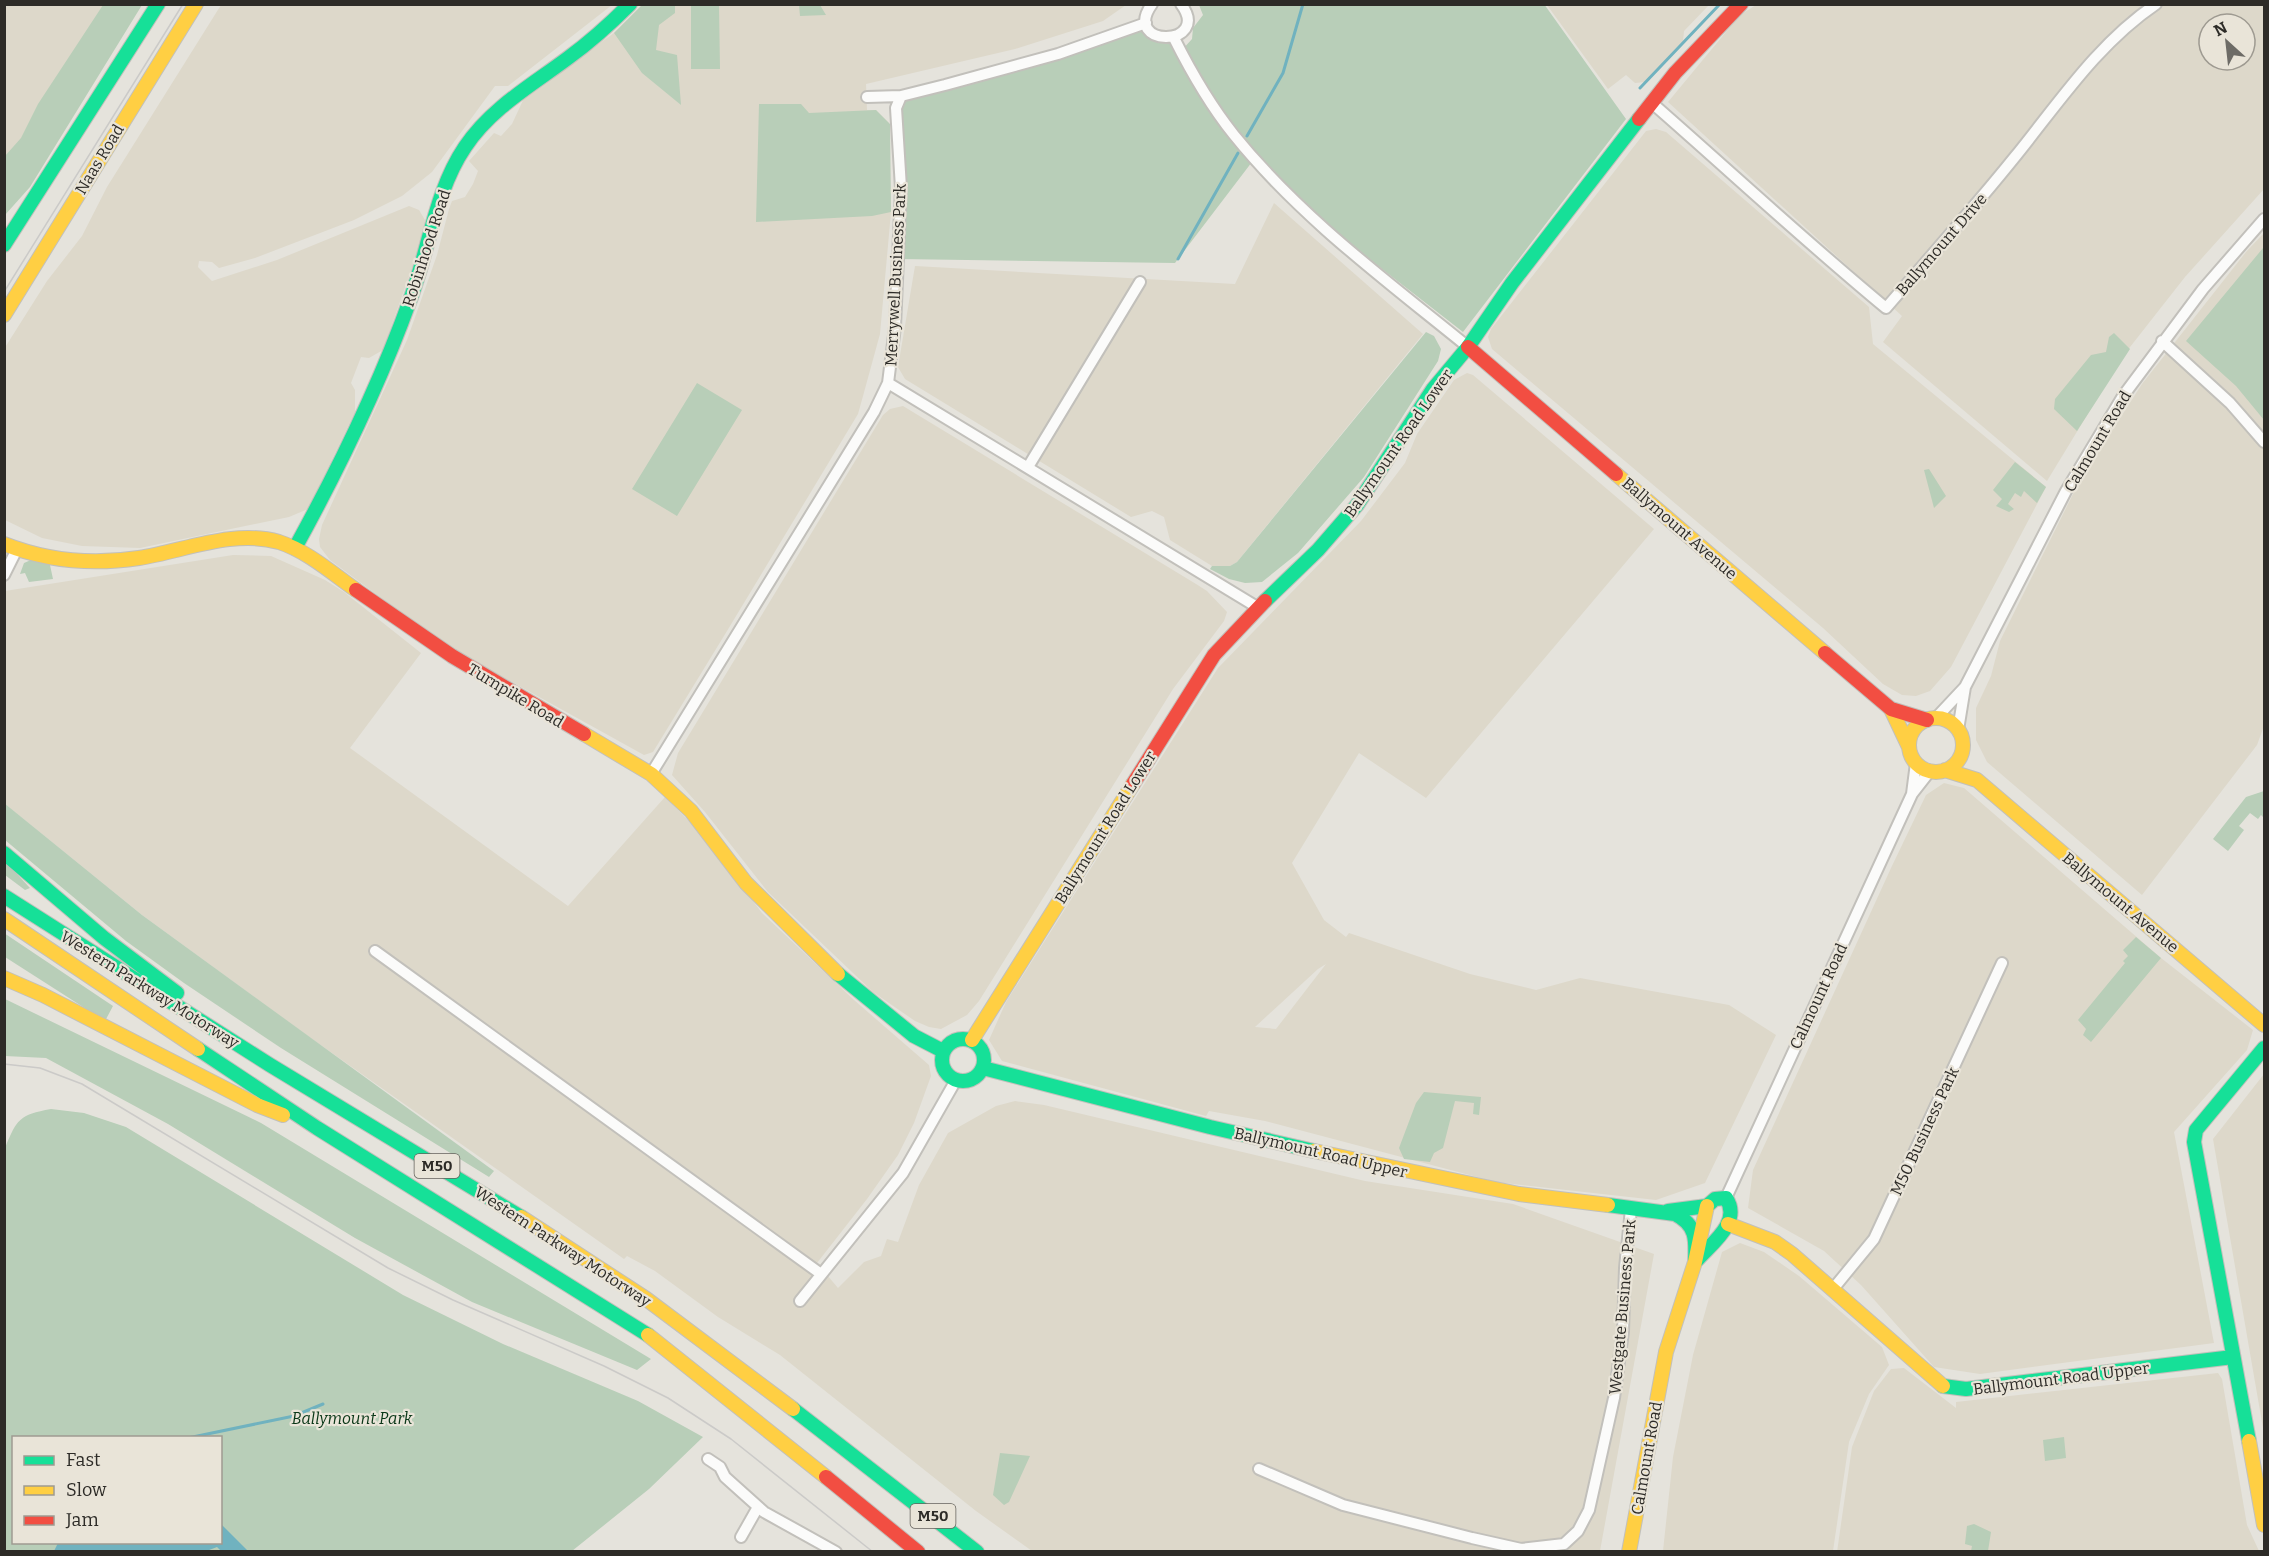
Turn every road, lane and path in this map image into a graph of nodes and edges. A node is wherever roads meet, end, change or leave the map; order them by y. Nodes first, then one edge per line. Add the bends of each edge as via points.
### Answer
1 (158, 4) edge
2 (196, 4) edge
3 (630, 4) edge
4 (1152, 4) edge
5 (1181, 4) edge
6 (1741, 4) edge
7 (2156, 4) edge
8 (1146, 23) junction
9 (1174, 38) junction
10 (901, 96) junction
11 (867, 97) dead end
12 (1652, 103) junction
13 (2265, 219) edge
14 (4, 244) edge
15 (1140, 282) dead end
16 (4, 315) edge
17 (2162, 341) junction
18 (1468, 347) junction
19 (888, 383) junction
20 (2265, 442) edge
21 (1028, 467) junction
22 (11, 546) edge
23 (295, 548) junction
24 (4, 575) edge
25 (1257, 607) junction
26 (1965, 687) junction
27 (1892, 709) junction
28 (1932, 719) junction
29 (1958, 730) junction
30 (1963, 746) junction
31 (1909, 747) junction
32 (1916, 763) junction
33 (1946, 770) junction
34 (1930, 771) junction
35 (651, 774) junction
36 (1977, 780) junction
37 (1912, 794) junction
38 (4, 853) edge
39 (4, 896) edge
40 (4, 919) edge
41 (375, 951) dead end
42 (2002, 963) dead end
43 (4, 969) edge
44 (4, 978) edge
45 (43, 995) junction
46 (2265, 1025) edge
47 (972, 1040) junction
48 (2265, 1048) edge
49 (943, 1051) junction
50 (270, 1065) junction
51 (983, 1068) junction
52 (956, 1080) junction
53 (317, 1128) junction
54 (1726, 1198) junction
55 (1707, 1206) junction
56 (1630, 1209) junction
57 (1663, 1211) junction
58 (1728, 1224) junction
59 (1695, 1262) junction
60 (821, 1274) junction
61 (1833, 1289) junction
62 (800, 1301) dead end
63 (2233, 1357) junction
64 (708, 1459) dead end
65 (1259, 1469) dead end
66 (758, 1507) junction
67 (2265, 1525) edge
68 (741, 1537) dead end
69 (836, 1551) edge
70 (918, 1551) edge
71 (977, 1551) edge
72 (1629, 1551) edge

1 - 14 main road, Naas Road
2 - 16 main road, Naas Road
3 - 23 main road, Robinhood Road via 501,108 465,146 449,179 381,377
4 - 8 street
5 - 9 street via 1187,22 1183,32
6 - 12 main road, Ballymount Road Lower
7 - 12 street, Ballymount Drive via 2117,35 2091,63 1886,308 1803,240 1759,196
8 - 9 street via 1159,38
8 - 10 street via 1058,54
9 - 18 street via 1213,106 1268,173 1325,230
10 - 11 street
10 - 19 street, Merrywell Business Park via 896,108 901,188 898,277
12 - 18 main road, Ballymount Road Lower via 1512,283
13 - 17 street, Calmount Road
15 - 21 street
17 - 20 street via 2230,403
17 - 26 street, Calmount Road via 2123,396 2066,491
18 - 25 main road, Ballymount Road Lower via 1433,389 1357,505 1318,550
18 - 27 main road, Ballymount Avenue
19 - 21 street
19 - 35 street via 874,412
21 - 25 street
22 - 23 main road, Turnpike Road via 64,560 96,561 134,559 255,538 277,540
22 - 24 street
23 - 35 main road, Turnpike Road via 452,656
25 - 47 main road, Ballymount Road Lower via 1214,655
26 - 28 street, Calmount Road
26 - 29 street, Calmount Road
27 - 28 main road, Ballymount Avenue
27 - 31 main road, Ballymount Avenue
28 - 29 main road via 1952,724
28 - 31 main road via 1914,730
29 - 30 main road
30 - 33 main road via 1958,760
30 - 36 main road, Ballymount Avenue
31 - 32 main road
32 - 34 main road
32 - 37 street, Calmount Road
33 - 34 main road
33 - 36 main road, Ballymount Avenue
34 - 37 street, Calmount Road
35 - 49 main road, Turnpike Road via 691,811 759,897 829,966 884,1014
36 - 46 main road, Ballymount Avenue
37 - 54 street, Calmount Road
38 - 50 main road via 104,938
39 - 50 main road, Western Parkway Motorway / M50
40 - 53 main road, Western Parkway Motorway / M50
41 - 60 street
42 - 61 street, M50 Business Park via 1874,1239
43 - 45 main road
44 - 45 main road
45 - 53 main road via 256,1105
47 - 49 main road via 952,1041
47 - 51 main road via 984,1053
48 - 63 main road via 2196,1130 2194,1142
49 - 52 main road via 942,1065
50 - 71 main road, Western Parkway Motorway / M50 via 645,1298
51 - 52 main road via 972,1079
51 - 56 main road, Ballymount Road Upper via 1210,1127 1426,1176
52 - 60 street via 903,1173
53 - 70 main road, Western Parkway Motorway / M50 via 632,1323
54 - 55 main road, Ballymount Road Upper via 1715,1199
54 - 58 main road via 1733,1210
55 - 57 main road, Ballymount Road Upper
55 - 59 main road, Calmount Road
56 - 57 main road, Ballymount Road Upper
56 - 65 street, Westgate Business Park via 1623,1332 1614,1398 1589,1510 1578,1531 1564,1544 1521,1549 1472,1538 1343,1505
57 - 59 main road, Ballymount Road Upper via 1691,1221
58 - 59 main road, Calmount Road
58 - 61 main road, Ballymount Road Upper via 1775,1242
59 - 72 main road, Calmount Road via 1666,1352
60 - 62 street
61 - 63 main road, Ballymount Road Upper via 1928,1377 1951,1388
63 - 67 main road
64 - 66 street
66 - 68 street
66 - 69 street

